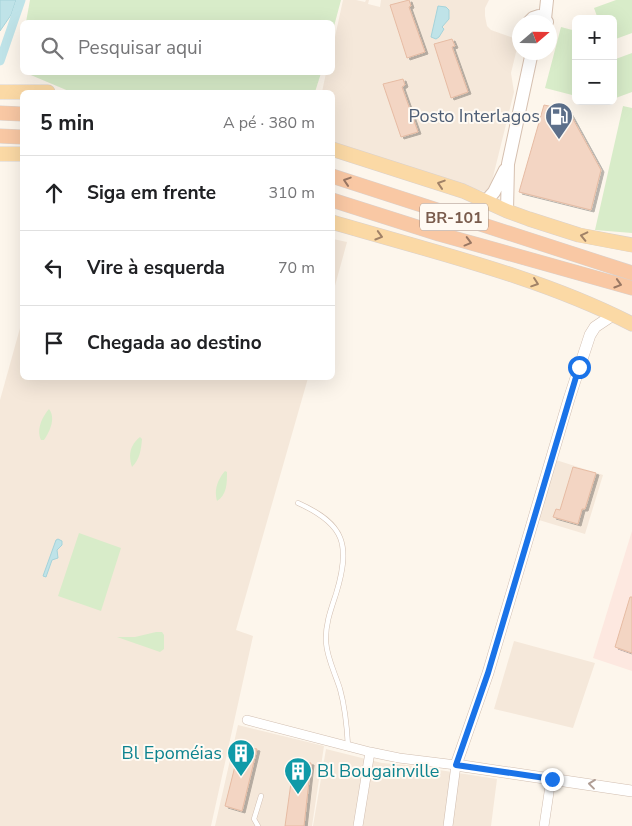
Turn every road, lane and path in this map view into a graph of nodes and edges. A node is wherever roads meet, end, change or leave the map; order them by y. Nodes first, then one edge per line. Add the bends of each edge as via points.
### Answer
1 (546, 0) edge
2 (542, 15) edge
3 (530, 60) edge
4 (0, 92) edge
5 (20, 92) edge
6 (0, 113) edge
7 (20, 114) edge
8 (0, 136) edge
9 (20, 137) edge
10 (335, 150) edge
11 (0, 154) edge
12 (20, 154) edge
13 (508, 164) junction
14 (335, 177) edge
15 (335, 201) edge
16 (486, 201) junction
17 (507, 211) junction
18 (335, 223) edge
19 (632, 245) edge
20 (632, 273) edge
21 (632, 288) edge
22 (613, 315) junction
23 (632, 324) edge
24 (298, 503) dead end
25 (246, 720) dead end
26 (348, 747) junction
27 (370, 752) junction
28 (456, 765) junction
29 (552, 779) junction
30 (632, 790) edge
31 (261, 796) dead end
32 (258, 826) edge
33 (358, 826) edge
34 (448, 826) edge
35 (544, 826) edge

1 - 2 main road
3 - 13 main road
4 - 5 main road
6 - 7 highway
8 - 9 highway
16 -> 10 main road
11 - 12 main road
13 - 16 main road via 498,187
13 - 17 main road
20 -> 14 highway, BR-101
15 -> 21 highway, BR-101
16 - 17 main road
19 -> 17 main road via 579,235
18 -> 22 main road via 499,271 572,296
22 - 23 main road
22 - 28 street via 595,327 590,335 488,673
24 - 26 lane via 327,518 340,533 342,542 339,584 326,639 343,703
25 - 26 street
26 - 27 street
27 - 28 street
27 - 33 street
28 - 29 street
28 - 34 street
30 -> 29 street
29 - 35 street
31 - 32 lane via 254,819

